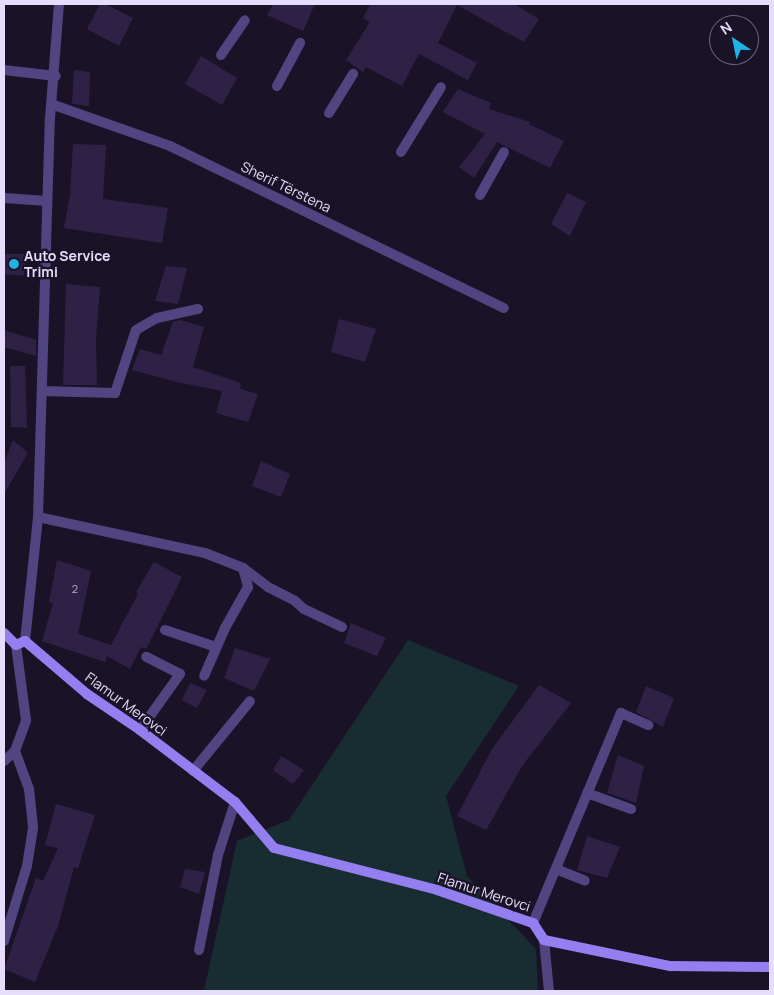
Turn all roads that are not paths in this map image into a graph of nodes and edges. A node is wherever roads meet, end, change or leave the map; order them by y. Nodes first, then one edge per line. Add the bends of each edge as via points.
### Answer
1 (59, 4) edge
2 (245, 20) dead end
3 (300, 43) dead end
4 (221, 56) dead end
5 (4, 70) edge
6 (353, 74) dead end
7 (54, 75) junction
8 (277, 86) dead end
9 (441, 87) dead end
10 (51, 104) junction
11 (329, 114) dead end
12 (401, 152) dead end
13 (504, 152) dead end
14 (480, 195) dead end
15 (4, 198) edge
16 (47, 201) junction
17 (504, 308) dead end
18 (198, 309) dead end
19 (42, 392) junction
20 (38, 518) junction
21 (243, 568) junction
22 (342, 626) dead end
23 (164, 630) dead end
24 (4, 633) edge
25 (21, 643) junction
26 (216, 647) junction
27 (146, 657) dead end
28 (204, 676) dead end
29 (250, 701) dead end
30 (648, 725) dead end
31 (140, 730) junction
32 (15, 751) junction
33 (4, 762) edge
34 (193, 771) junction
35 (587, 793) junction
36 (234, 802) junction
37 (631, 809) dead end
38 (556, 869) junction
39 (586, 881) dead end
40 (533, 923) junction
41 (544, 940) junction
42 (4, 941) edge
43 (199, 950) dead end
44 (770, 967) edge
45 (549, 991) edge

1 - 7 street
2 - 4 street
3 - 8 street
5 - 7 street
6 - 11 street
7 - 10 street
9 - 12 street
10 - 16 street
10 - 17 street, Sherif Tërstena via 170,146
13 - 14 street
15 - 16 street
16 - 19 street
18 - 19 street via 157,318 136,330 115,393
19 - 20 street
20 - 21 street via 205,553
20 - 25 street
21 - 22 street via 304,609
21 - 26 street via 248,586
23 - 26 street
24 - 25 street, Flamur Merovci
25 - 31 street, Flamur Merovci
25 - 32 street via 26,720
26 - 28 street
27 - 31 street via 180,674
29 - 34 street
30 - 35 street via 620,713
31 - 34 street, Flamur Merovci
32 - 33 street
32 - 42 street via 29,789 33,828 27,866
34 - 36 street, Flamur Merovci
35 - 37 street
35 - 38 street
36 - 40 street, Flamur Merovci via 274,848 437,890
36 - 43 street via 218,855
38 - 39 street
38 - 40 street
40 - 41 street, Flamur Merovci
41 - 44 street via 670,966
41 - 45 street

